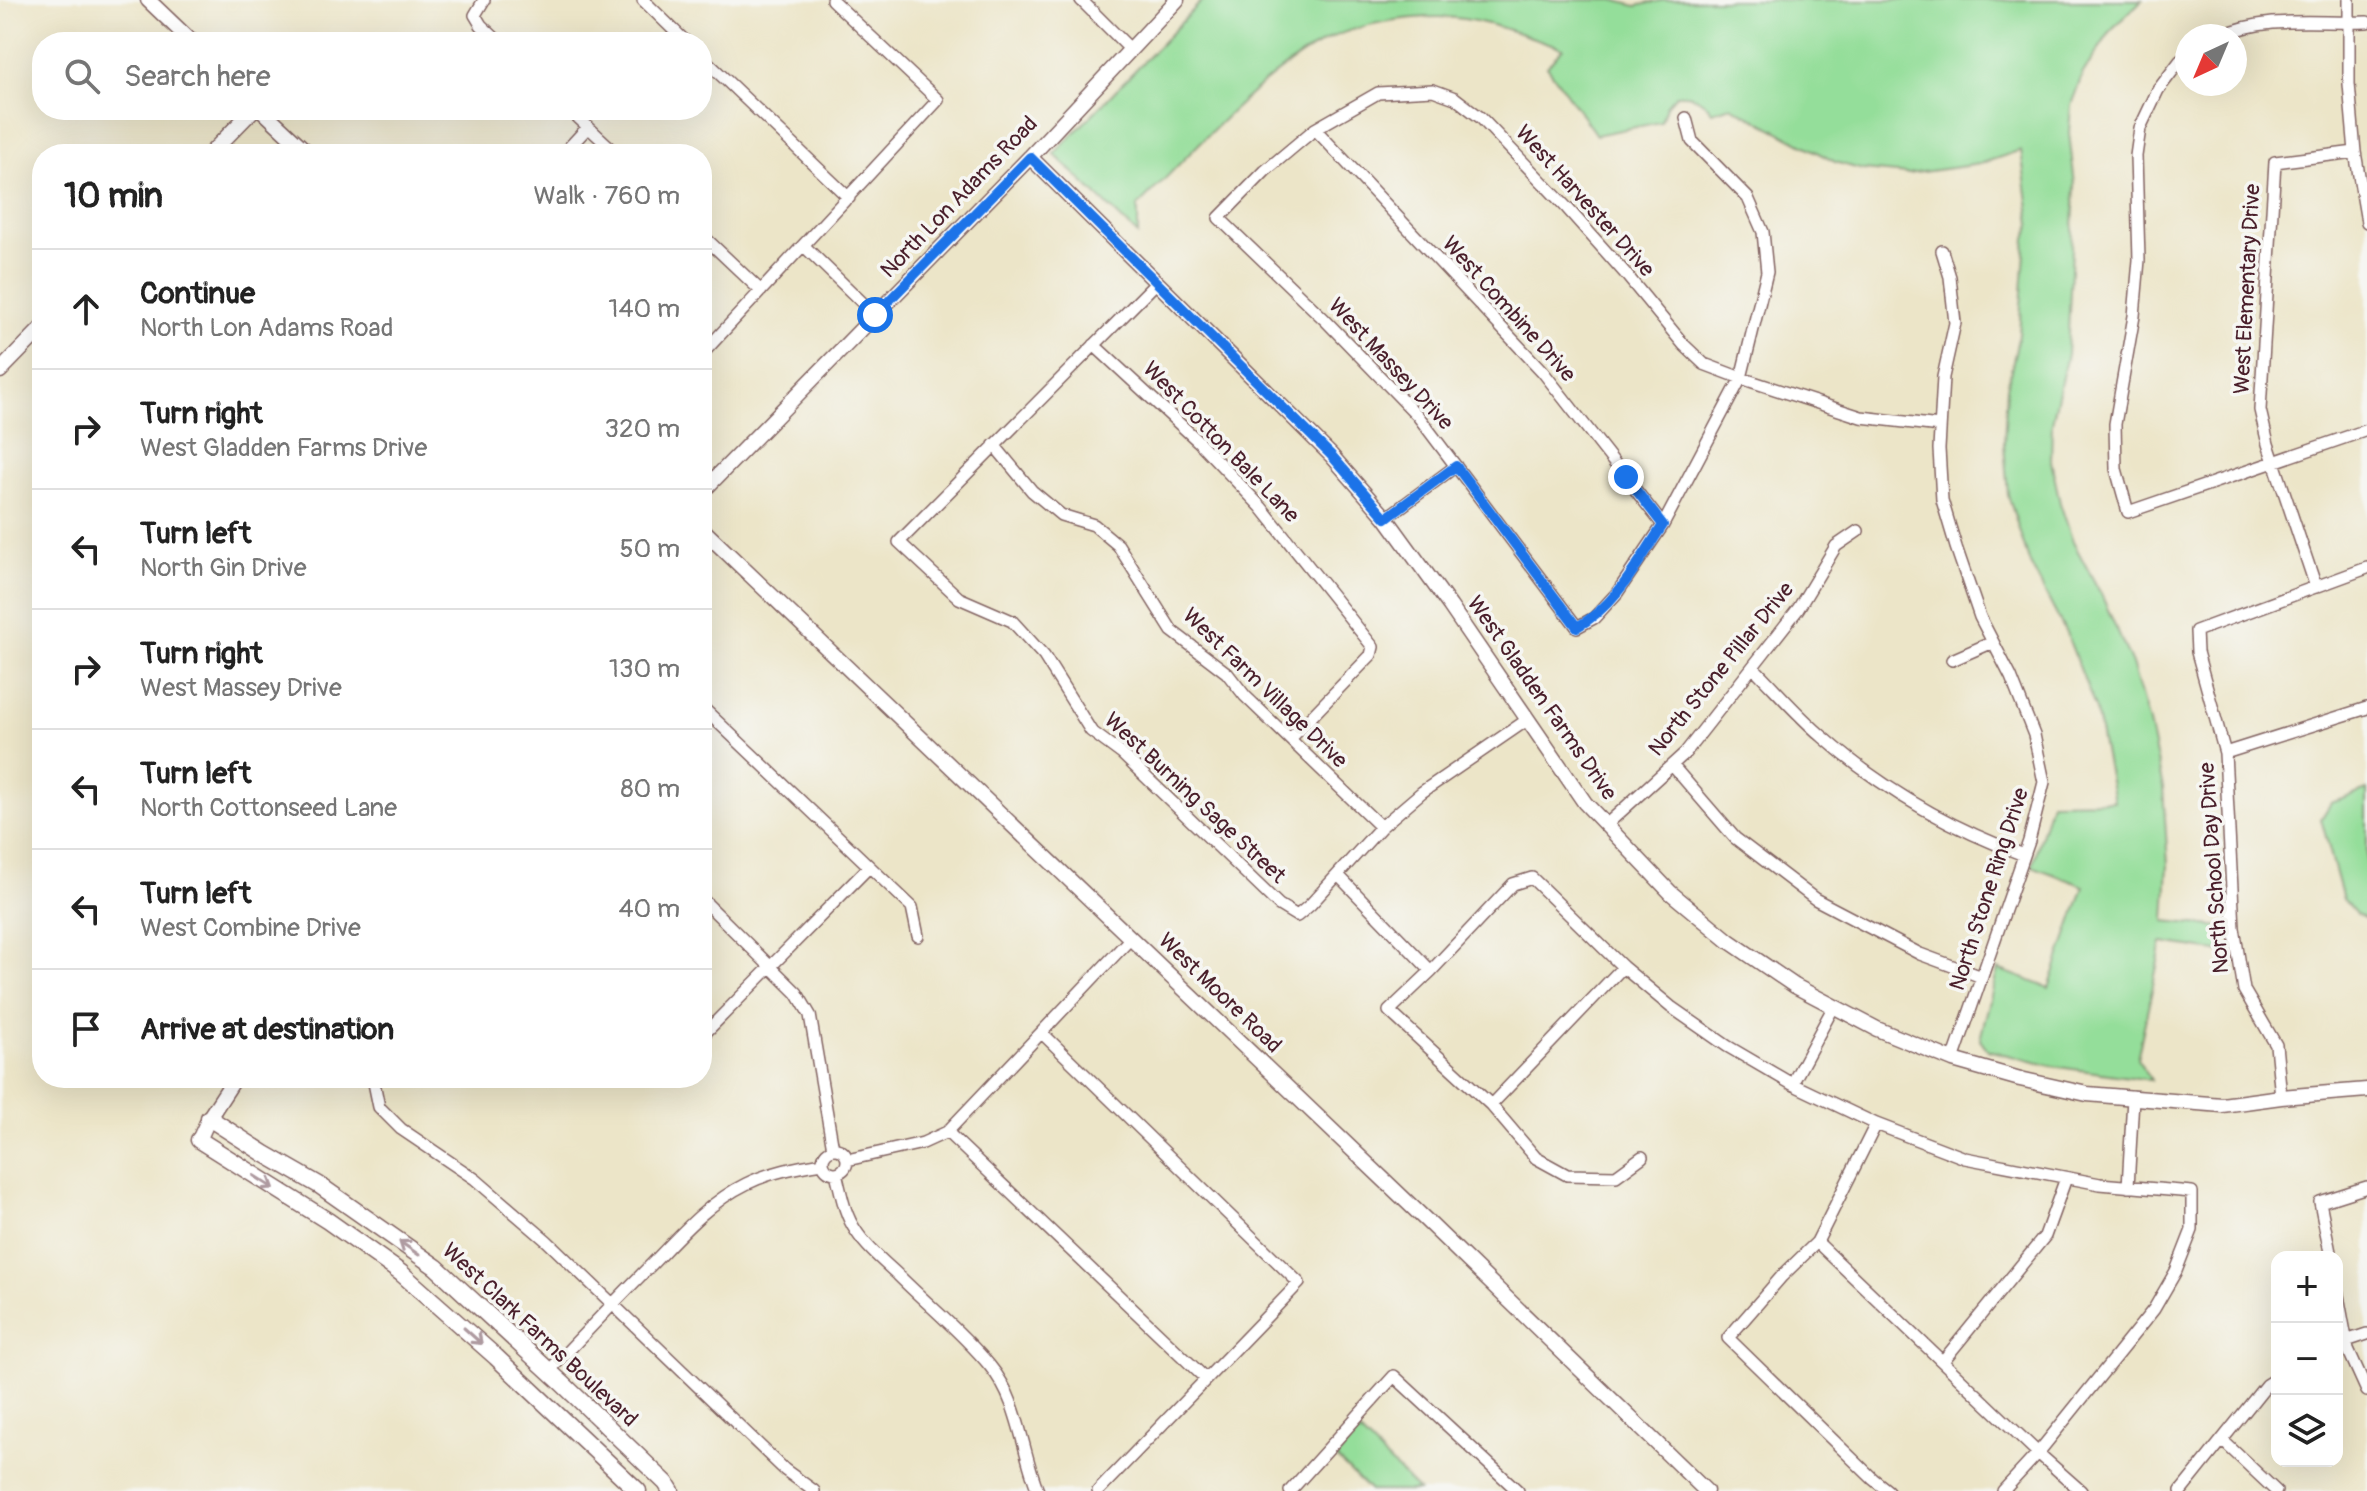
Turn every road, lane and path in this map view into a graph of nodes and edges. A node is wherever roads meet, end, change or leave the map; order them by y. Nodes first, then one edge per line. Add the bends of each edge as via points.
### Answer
1 (148, 0) edge
2 (484, 0) edge
3 (643, 0) edge
4 (832, 0) edge
5 (1081, 0) edge
6 (1177, 0) edge
7 (2349, 0) edge
8 (2367, 22) edge
9 (2349, 23) junction
10 (2247, 27) edge
11 (182, 32) edge
12 (488, 32) edge
13 (676, 32) edge
14 (1130, 49) junction
15 (712, 67) edge
16 (2175, 68) edge
17 (1686, 118) dead end
18 (243, 120) edge
19 (273, 120) edge
20 (581, 120) edge
21 (588, 127) junction
22 (1315, 129) junction
23 (220, 144) edge
24 (298, 144) edge
25 (572, 144) edge
26 (606, 144) edge
27 (2355, 152) junction
28 (1030, 157) junction
29 (849, 198) junction
30 (1219, 218) joint
31 (2367, 222) edge
32 (712, 244) edge
33 (804, 246) junction
34 (1942, 251) dead end
35 (1157, 282) junction
36 (761, 291) junction
37 (875, 315) junction
38 (32, 338) edge
39 (712, 342) edge
40 (1094, 345) junction
41 (0, 371) edge
42 (1741, 378) junction
43 (1940, 426) junction
44 (2367, 430) edge
45 (994, 445) junction
46 (2273, 462) junction
47 (1456, 466) junction
48 (712, 482) edge
49 (1386, 518) junction
50 (1663, 525) junction
51 (1858, 531) dead end
52 (712, 539) edge
53 (2367, 568) edge
54 (2316, 587) junction
55 (1993, 642) junction
56 (1952, 660) dead end
57 (1753, 667) junction
58 (2367, 708) edge
59 (712, 717) edge
60 (1527, 720) junction
61 (1290, 739) junction
62 (2225, 753) junction
63 (1672, 765) junction
64 (1606, 825) junction
65 (1381, 827) junction
66 (2024, 855) junction
67 (869, 867) junction
68 (1338, 875) junction
69 (712, 909) edge
70 (918, 936) dead end
71 (1131, 938) junction
72 (771, 966) junction
73 (1623, 967) junction
74 (1431, 971) junction
75 (1982, 977) junction
76 (1834, 1006) junction
77 (712, 1026) edge
78 (1042, 1033) junction
79 (1953, 1060) junction
80 (1792, 1084) junction
81 (228, 1088) edge
82 (375, 1088) edge
83 (2367, 1090) edge
84 (2281, 1097) junction
85 (2133, 1098) junction
86 (1491, 1105) junction
87 (209, 1118) junction
88 (1876, 1124) junction
89 (947, 1132) junction
90 (199, 1140) joint
91 (833, 1149) junction
92 (1642, 1157) dead end
93 (847, 1160) junction
94 (823, 1163) junction
95 (836, 1173) junction
96 (2066, 1178) junction
97 (2128, 1187) junction
98 (2367, 1187) edge
99 (1817, 1242) junction
100 (2330, 1251) edge
101 (613, 1303) junction
102 (2367, 1334) edge
103 (2343, 1341) edge
104 (2343, 1342) edge
105 (1943, 1361) junction
106 (549, 1371) junction
107 (1206, 1379) junction
108 (2271, 1382) edge
109 (2367, 1391) edge
110 (2222, 1440) junction
111 (2038, 1453) junction
112 (638, 1491) edge
113 (671, 1491) edge
114 (814, 1491) edge
115 (1038, 1491) edge
116 (1098, 1491) edge
117 (1290, 1491) edge
118 (1518, 1491) edge
119 (1706, 1491) edge
120 (1888, 1491) edge
121 (2003, 1491) edge
122 (2081, 1491) edge
123 (2181, 1491) edge
124 (2276, 1491) edge

1 - 11 street
2 - 12 street via 475,15
3 - 13 street
4 - 29 street via 938,100
5 - 14 street
6 - 14 street, North Lon Adams Road
7 - 9 street
8 - 9 street
9 - 10 street
9 - 27 street
14 - 28 street, North Lon Adams Road
15 - 29 street
16 - 46 street via 2140,128 2139,260 2115,424 2116,469 2128,512
17 - 42 street via 1692,141 1748,198 1763,232 1767,272
18 - 23 street
19 - 24 street
20 - 21 street
21 - 25 street
21 - 26 street
22 - 30 street, West Harvester Drive
22 - 42 street, West Harvester Drive via 1378,93 1433,90 1455,98 1567,208 1684,345 1704,364
22 - 50 street, West Combine Drive via 1543,372
27 - 31 street
27 - 46 street, West Elementary Drive via 2275,162 2260,410
28 - 35 street, West Gladden Farms Drive
28 - 37 street, North Lon Adams Road
29 - 33 street
30 - 47 street, West Massey Drive via 1418,416
32 - 36 street
33 - 36 street
33 - 37 street
34 - 43 street, North Stone Ring Drive via 1955,323 1943,377
35 - 40 street
35 - 49 street, West Gladden Farms Drive via 1331,455
36 - 39 street
37 - 48 street, North Lon Adams Road
38 - 41 street
40 - 45 street
40 - 61 street, West Cotton Bale Lane via 1261,507 1373,647
42 - 43 street, West Harvester Drive via 1861,417
42 - 50 street
43 - 55 street, North Stone Ring Drive via 1942,500
44 - 46 street
45 - 61 street, West Farm Village Drive via 1032,491 1061,515 1094,525 1118,545 1172,631 1227,673
45 - 68 street, West Burning Sage Street via 899,542 959,598 1012,621 1044,656 1091,731 1122,754 1279,905 1297,916
46 - 54 street, West Elementary Drive
47 - 49 street
47 - 50 street, West Massey Drive via 1577,627 1594,618 1617,593
49 - 60 street, West Gladden Farms Drive
51 - 57 street, North Stone Pillar Drive via 1836,546 1798,609
52 - 71 street, West Moore Road
53 - 54 street
54 - 62 street, North School Day Drive via 2196,631
55 - 56 street
55 - 66 street, North Stone Ring Drive via 2034,735 2044,782
57 - 63 street, North Stone Pillar Drive
57 - 66 street via 1822,737 1904,799
58 - 62 street
59 - 67 street
60 - 64 street, West Gladden Farms Drive
60 - 65 street
61 - 65 street, West Farm Village Drive
62 - 84 street, North School Day Drive via 2234,928 2244,990 2276,1045
63 - 64 street, North Stone Pillar Drive
63 - 75 street via 1735,838 1815,899 1920,954
64 - 76 street, West Gladden Farms Drive via 1671,893 1729,941
65 - 68 street
66 - 75 street, North Stone Ring Drive
67 - 70 street via 912,907
67 - 72 street
68 - 74 street
69 - 72 street
71 - 78 street
71 - 119 street, West Moore Road
72 - 77 street
72 - 91 street via 810,1015
73 - 74 street via 1532,878 1513,884
73 - 80 street via 1727,1046
73 - 86 street
74 - 86 street via 1389,1011
75 - 79 street, North Stone Ring Drive
76 - 79 street, West Gladden Farms Drive
76 - 80 street
78 - 89 street
78 - 107 street via 1299,1283
79 - 85 street, West Gladden Farms Drive via 2087,1094
80 - 88 street
81 - 87 street
82 - 101 street via 379,1107 401,1129 475,1179
83 - 84 street, West Gladden Farms Drive
84 - 85 street, West Gladden Farms Drive via 2222,1105
85 - 97 street
86 - 92 street via 1536,1158 1567,1175 1616,1176
87 - 90 street
106 -> 87 main road, West Clark Farms Boulevard via 436,1267 319,1185
88 - 96 street via 1965,1158
88 - 99 street
89 - 93 street via 923,1143
89 - 107 street
90 -> 112 main road, West Clark Farms Boulevard via 401,1273
91 - 93 street
91 - 94 street
93 - 95 street
94 - 95 street
94 - 101 street via 745,1184 678,1236
95 - 115 street via 855,1229 991,1366 1008,1394
96 - 97 street
96 - 105 street via 2045,1236
97 - 111 street via 2192,1192 2192,1230 2154,1309
98 - 100 street via 2320,1202
99 - 105 street
99 - 120 street via 1728,1338
101 - 106 street
101 - 114 street via 785,1470
102 - 103 street
104 - 109 street
105 - 111 street
106 - 113 main road, West Clark Farms Boulevard
107 - 116 street
108 - 110 street
110 - 123 street
110 - 124 street
111 - 121 street
111 - 122 street
117 - 118 street via 1394,1376

